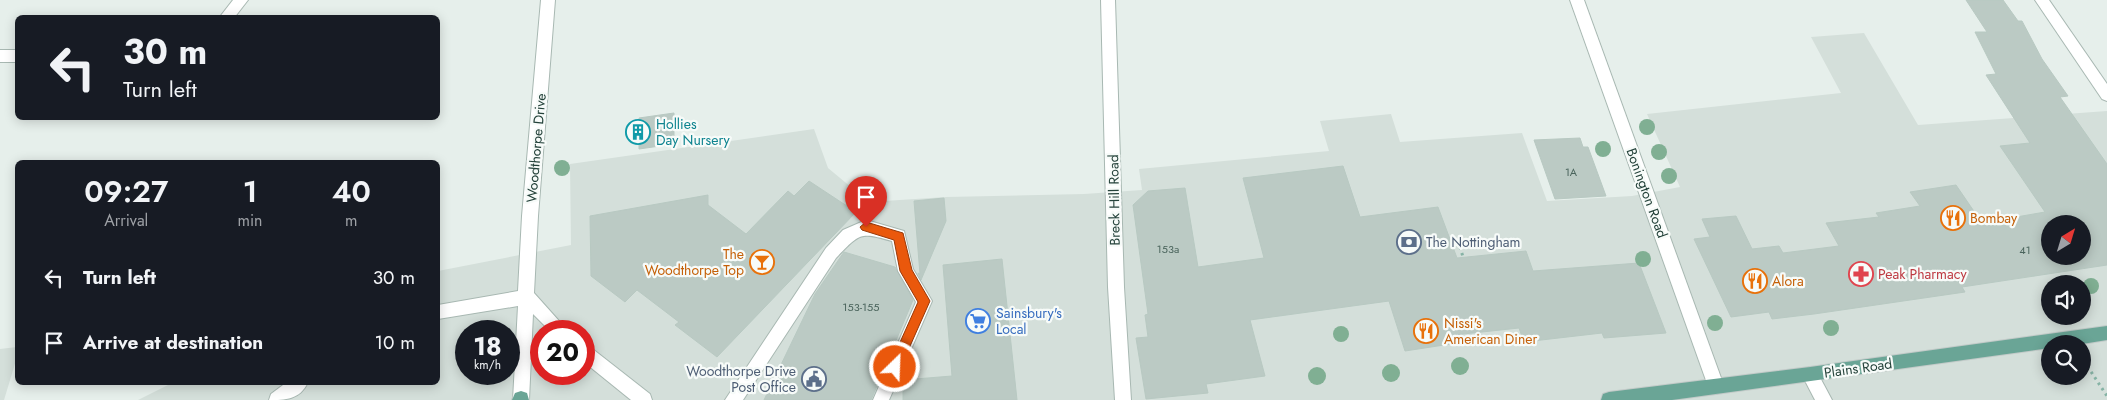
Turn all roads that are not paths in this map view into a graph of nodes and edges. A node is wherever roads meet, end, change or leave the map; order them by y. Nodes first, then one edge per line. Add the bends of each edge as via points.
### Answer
1 (241, 0) edge
2 (548, 0) edge
3 (1108, 0) edge
4 (1578, 0) edge
5 (2042, 0) edge
6 (228, 15) edge
7 (0, 56) edge
8 (15, 56) edge
9 (2107, 95) edge
10 (528, 297) junction
11 (440, 312) edge
12 (550, 320) edge
13 (2107, 333) edge
14 (595, 361) edge
15 (1810, 374) junction
16 (296, 385) edge
17 (1716, 386) junction
18 (277, 400) edge
19 (521, 400) edge
20 (644, 400) edge
21 (732, 400) edge
22 (881, 400) edge
23 (1123, 400) edge
24 (1608, 400) edge
25 (1824, 400) edge

1 - 6 street
2 - 10 street, Woodthorpe Drive via 530,216
3 - 23 street, Breck Hill Road via 1116,287
4 - 17 street, Bonington Road
5 - 9 street
7 - 8 street
10 - 11 street
10 - 12 street
10 - 19 street, Woodthorpe Drive
13 - 15 main road, Plains Road
14 - 20 street
15 - 17 main road, Plains Road
15 - 25 street
16 - 18 street
17 - 24 main road, Plains Road
21 - 22 street via 831,253 848,235 866,227 899,236 906,271 924,301

